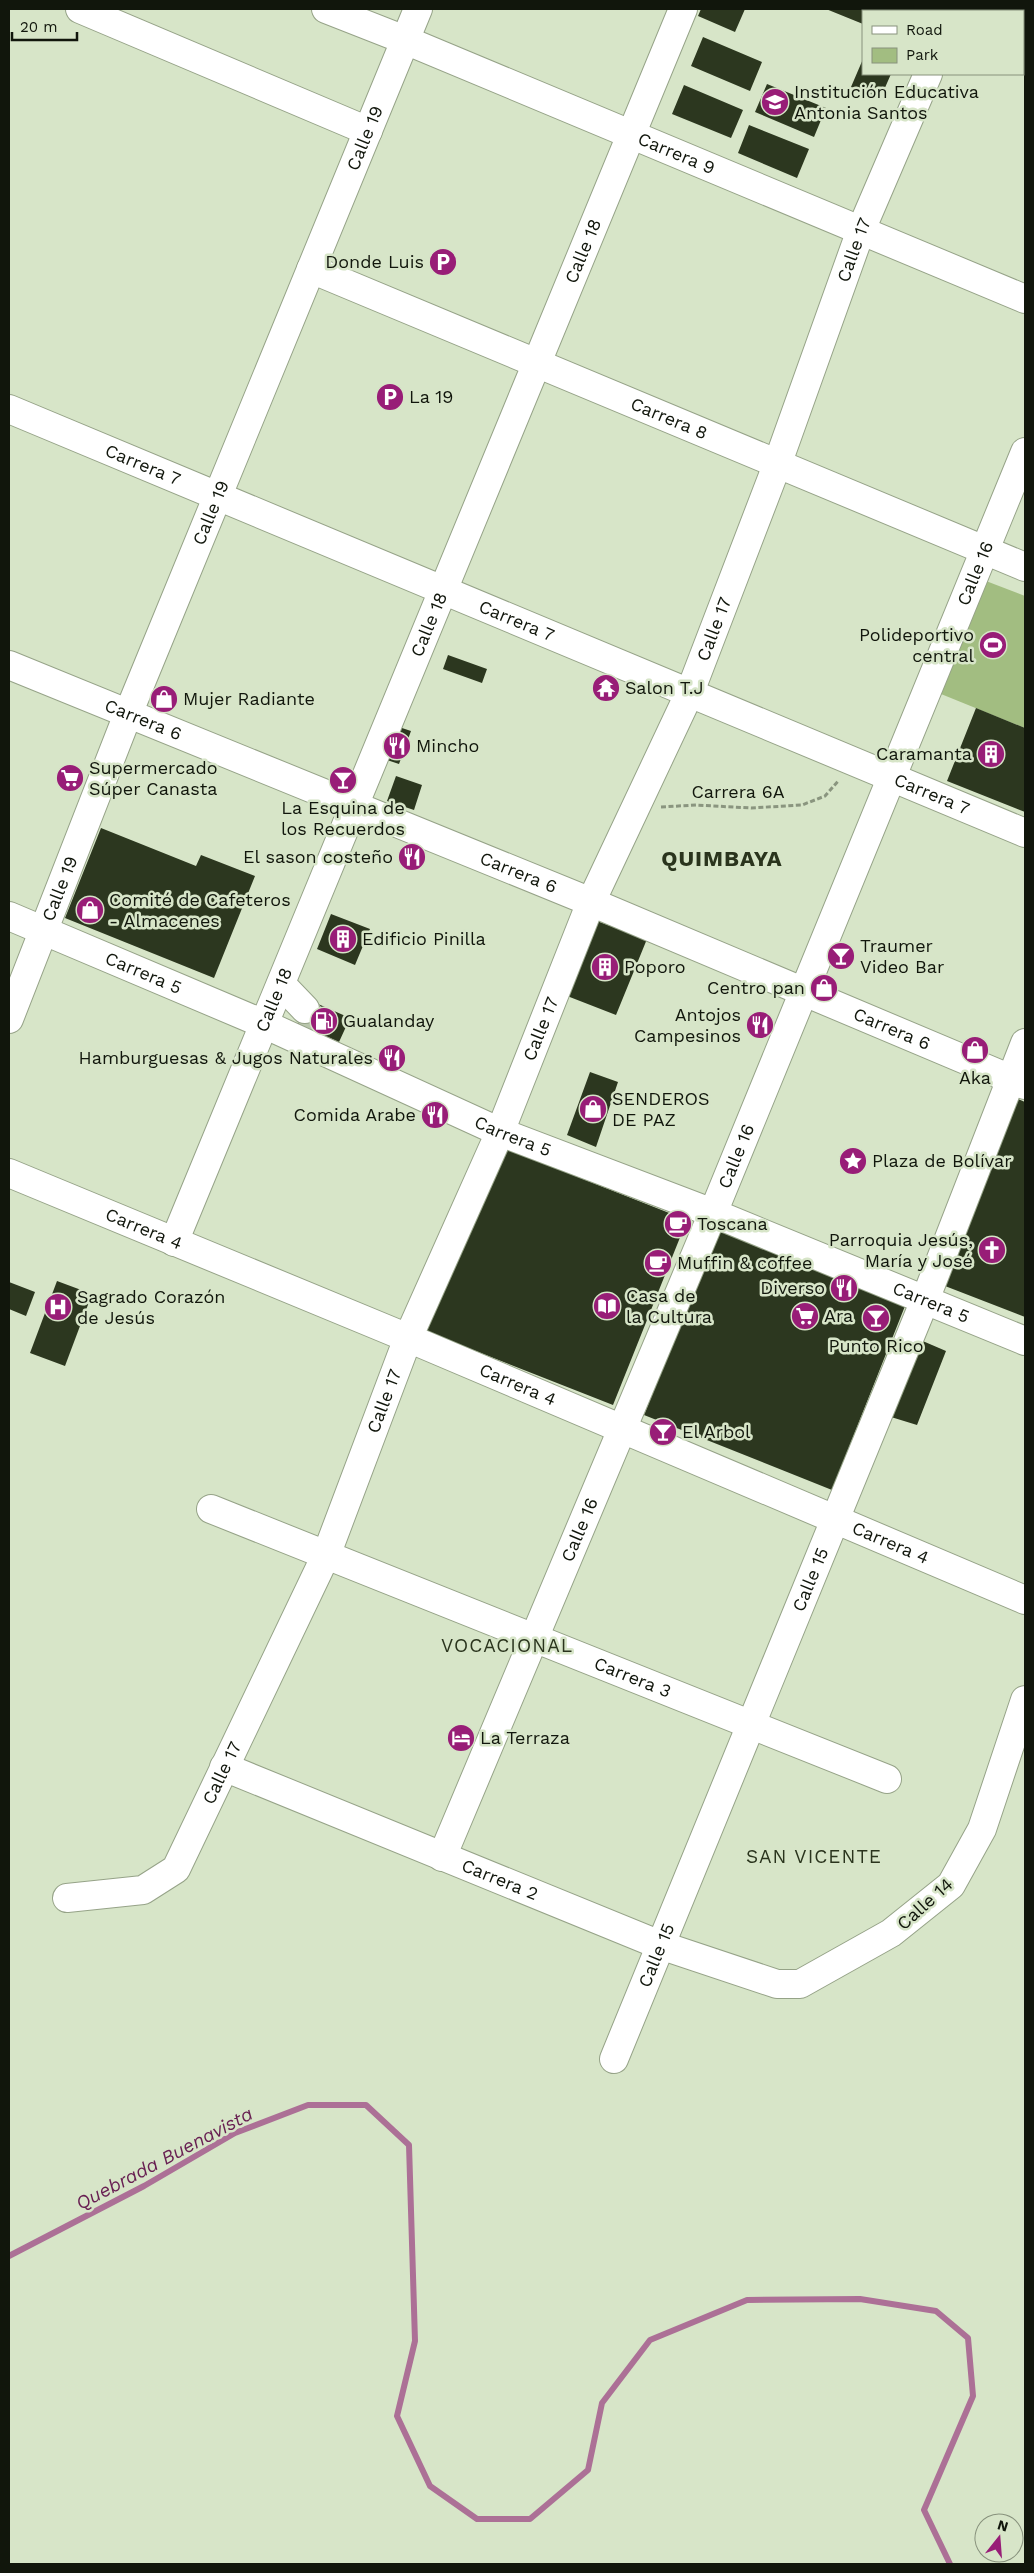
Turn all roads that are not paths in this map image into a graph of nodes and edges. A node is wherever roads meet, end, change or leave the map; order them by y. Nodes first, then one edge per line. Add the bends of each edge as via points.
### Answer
1 (80, 9) edge
2 (326, 9) edge
3 (683, 9) edge
4 (380, 18) edge
5 (133, 19) edge
6 (409, 21) edge
7 (928, 75) edge
8 (368, 131) junction
9 (630, 133) junction
10 (862, 230) junction
11 (311, 269) junction
12 (1025, 298) edge
13 (536, 364) junction
14 (9, 409) edge
15 (1025, 452) edge
16 (778, 465) junction
17 (217, 497) junction
18 (985, 551) junction
19 (1025, 567) edge
20 (442, 591) junction
21 (9, 665) edge
22 (690, 692) junction
23 (128, 714) junction
24 (893, 779) junction
25 (354, 806) junction
26 (1025, 833) edge
27 (591, 902) junction
28 (9, 916) edge
29 (43, 929) junction
30 (282, 984) junction
31 (804, 992) junction
32 (305, 1009) tunnel mouth
33 (9, 1019) edge
34 (264, 1024) junction
35 (327, 1037) tunnel mouth
36 (1025, 1043) edge
37 (350, 1064) junction
38 (1018, 1082) edge
39 (500, 1132) junction
40 (9, 1173) edge
41 (713, 1213) junction
42 (174, 1242) junction
43 (925, 1300) junction
44 (408, 1338) junction
45 (1025, 1341) edge
46 (621, 1429) junction
47 (211, 1508) dead end
48 (836, 1519) junction
49 (326, 1553) junction
50 (1025, 1600) edge
51 (534, 1637) junction
52 (1025, 1700) edge
53 (751, 1724) junction
54 (224, 1767) junction
55 (887, 1779) dead end
56 (442, 1857) junction
57 (67, 1898) dead end
58 (660, 1946) junction
59 (777, 1984) joint
60 (614, 2060) dead end

1 - 5 street
2 - 4 street, Carrera 9
3 - 9 street, Calle 18
4 - 6 street, Carrera 9
5 - 8 street
6 - 8 street, Calle 19
6 - 9 street, Carrera 9
7 - 10 street, Calle 17
8 - 11 street, Calle 19
9 - 10 street, Carrera 9
9 - 13 street, Calle 18
10 - 12 street, Carrera 9
10 - 16 street, Calle 17
11 - 13 street, Carrera 8
11 - 17 street, Calle 19
13 - 16 street, Carrera 8
13 - 20 street, Calle 18
14 - 17 street, Carrera 7
15 - 18 street, Calle 16
16 - 18 street, Carrera 8
16 - 22 street, Calle 17
17 - 20 street, Carrera 7
17 - 23 street, Calle 19
18 - 19 street, Carrera 8
18 - 24 street, Calle 16
20 - 22 street, Carrera 7
20 - 25 street, Calle 18
21 - 23 street, Carrera 6
22 - 24 street, Carrera 7
22 - 27 street, Calle 17
23 - 25 street, Carrera 6
23 - 29 street, Calle 19
24 - 26 street, Carrera 7
24 - 31 street, Calle 16
25 - 27 street, Carrera 6
25 - 30 street, Calle 18
27 - 31 street, Carrera 6
27 - 39 street, Calle 17
28 - 29 street, Carrera 5
29 - 33 street, Calle 19
29 - 34 street, Carrera 5
30 - 32 street
30 - 34 street, Calle 18
31 - 38 street, Carrera 6
31 - 41 street, Calle 16
34 - 37 street, Carrera 5
34 - 42 street, Calle 18
35 - 37 street
36 - 38 street, Calle 15
37 - 39 street, Carrera 5
38 - 43 street, Calle 15
39 - 41 street, Carrera 5
39 - 44 street, Calle 17
40 - 42 street, Carrera 4
41 - 43 street, Carrera 5
41 - 46 street, Calle 16
42 - 44 street, Carrera 4
43 - 45 street, Carrera 5
43 - 48 street, Calle 15
44 - 46 street, Carrera 4
44 - 49 street, Calle 17
46 - 48 street, Carrera 4
46 - 51 street, Calle 16
47 - 49 street, Carrera 3
48 - 50 street, Carrera 4
48 - 53 street, Calle 15
49 - 51 street, Carrera 3
49 - 54 street, Calle 17
51 - 53 street, Carrera 3
51 - 56 street, Calle 16
52 - 59 street, Calle 14 via 982,1829 951,1885 891,1933 800,1984
53 - 55 street, Carrera 3
53 - 58 street, Calle 15
54 - 56 street, Carrera 2
54 - 57 street, Calle 17 via 176,1869 143,1890
56 - 58 street, Carrera 2
58 - 59 street, Carrera 2
58 - 60 street, Calle 15

